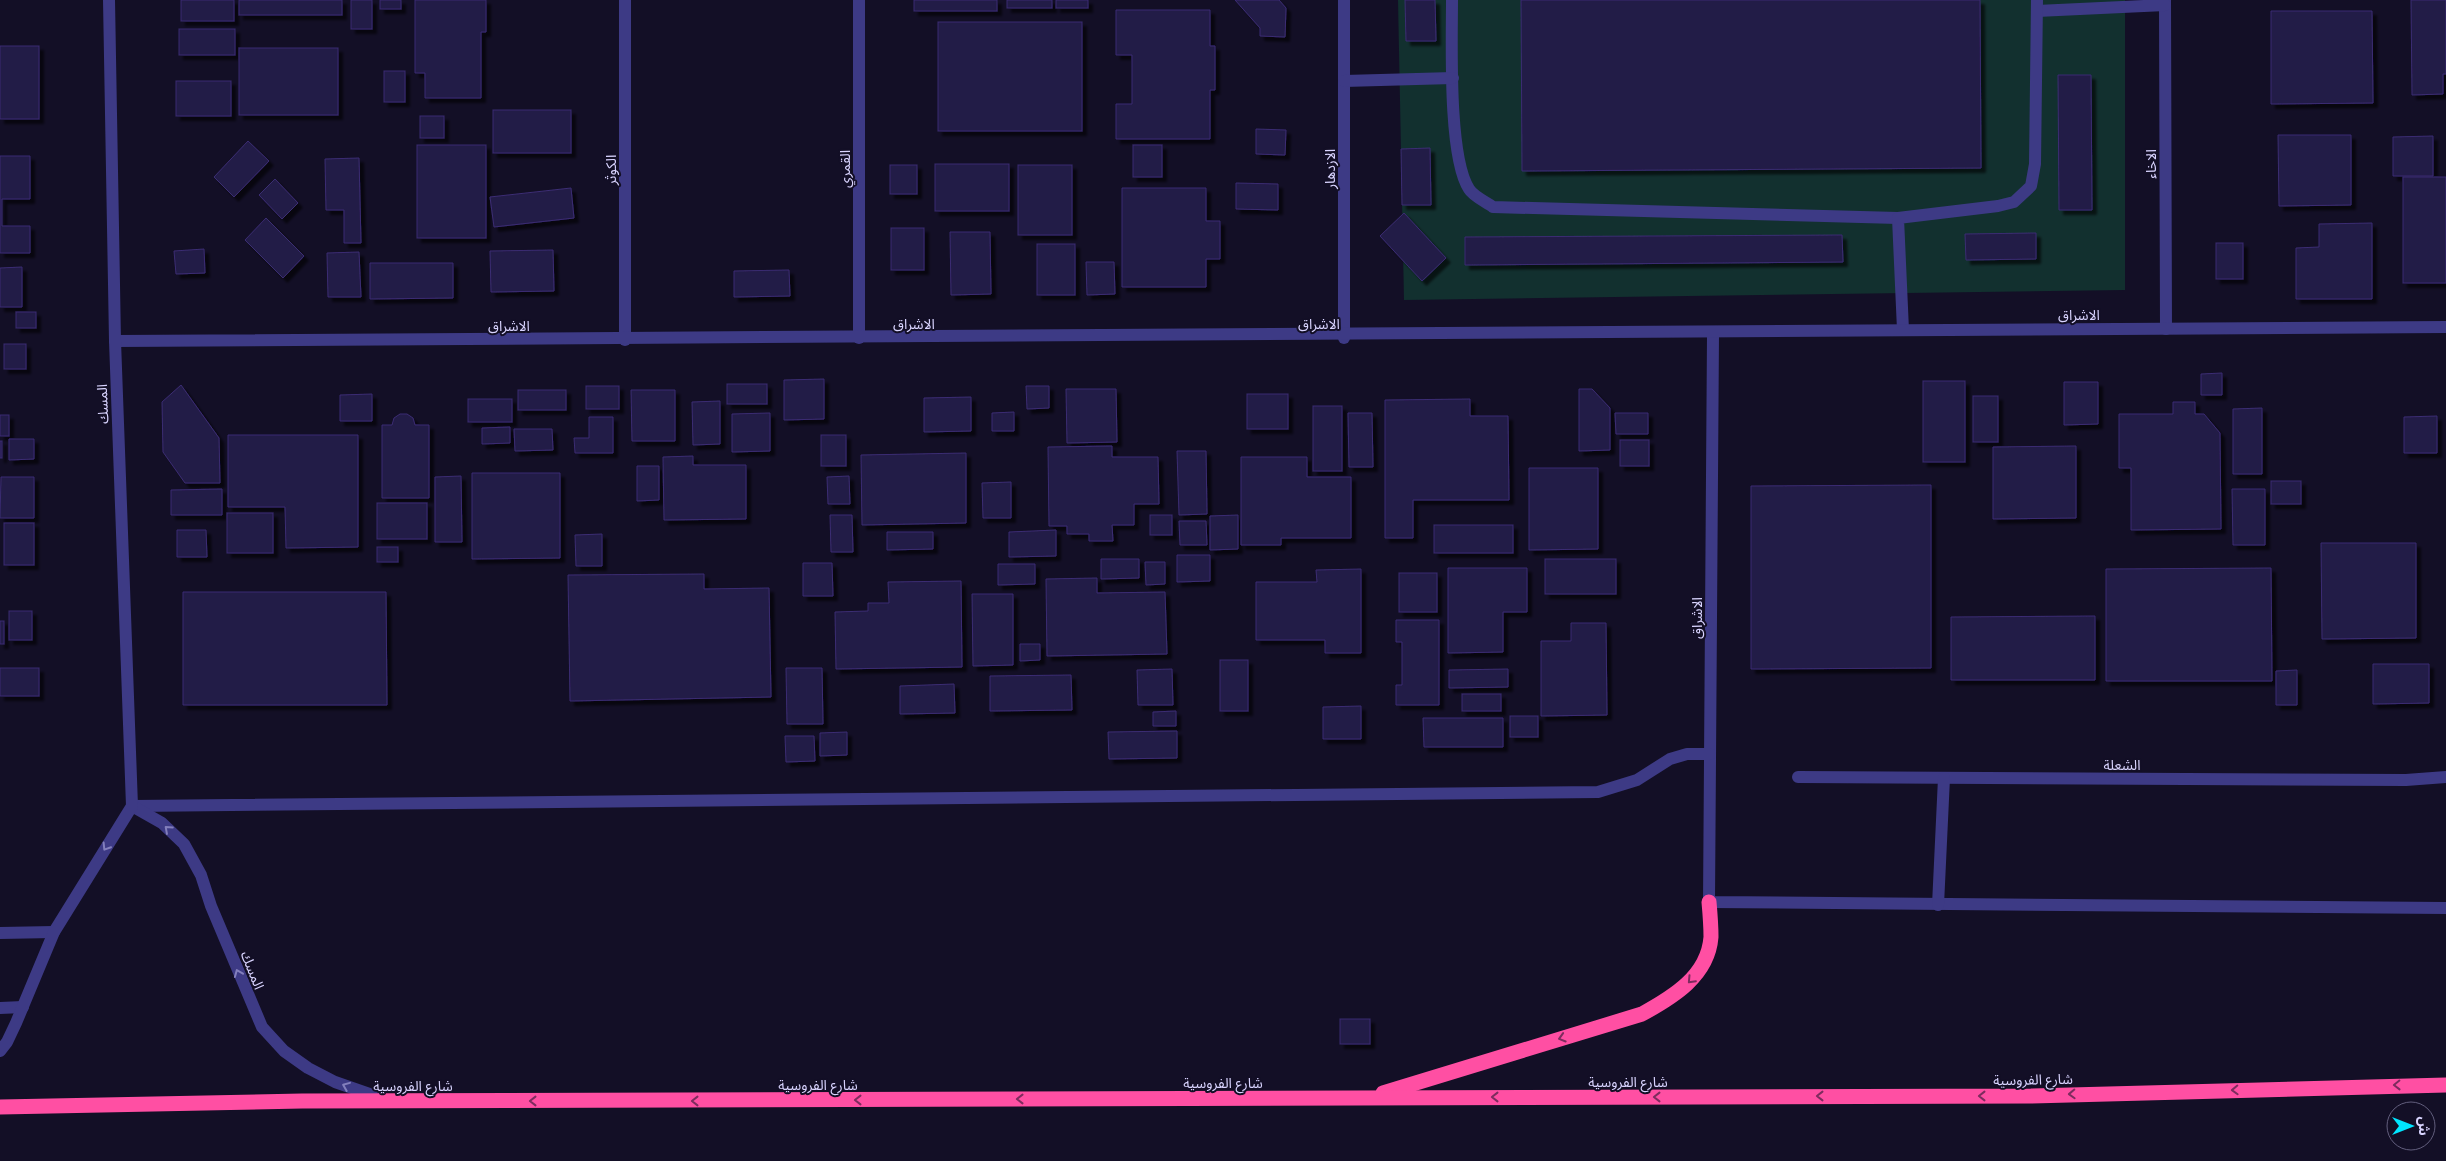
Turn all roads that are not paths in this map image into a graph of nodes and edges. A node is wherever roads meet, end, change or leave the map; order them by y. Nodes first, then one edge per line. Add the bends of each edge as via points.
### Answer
1 (109, 0) edge
2 (625, 0) edge
3 (859, 0) edge
4 (1344, 0) edge
5 (1452, 0) edge
6 (2165, 2) edge
7 (2037, 6) edge
8 (1453, 78) junction
9 (1344, 81) junction
10 (1898, 218) junction
11 (2446, 327) edge
12 (2166, 328) junction
13 (1904, 330) junction
14 (1713, 335) junction
15 (859, 338) junction
16 (1344, 338) junction
17 (625, 340) junction
18 (115, 341) junction
19 (1710, 754) junction
20 (1798, 777) dead end
21 (2446, 777) edge
22 (1944, 778) junction
23 (132, 806) junction
24 (1710, 902) junction
25 (1938, 905) junction
26 (2446, 908) edge
27 (54, 932) junction
28 (0, 933) edge
29 (23, 1007) junction
30 (0, 1008) edge
31 (0, 1051) edge
32 (2446, 1085) edge
33 (1368, 1098) junction
34 (392, 1101) junction
35 (0, 1107) edge

1 - 18 street, المسك
2 - 17 street, الكوثر
3 - 15 street, القمري
4 - 9 street, الازدهار
5 - 8 street
6 - 7 street
6 - 12 street, الاخاء
7 - 10 street via 2035,164 2031,186 2014,202 1998,206
8 - 9 street
8 - 10 street via 1459,164 1469,190 1493,207
9 - 16 street, الازدهار
10 - 13 street
11 - 12 street, الاشراق
12 - 13 street, الاشراق
13 - 14 street, الاشراق
14 - 16 street, الاشراق
14 - 19 street, الاشراق
15 - 16 street, الاشراق
15 - 17 street, الاشراق
17 - 18 street, الاشراق
18 - 23 street, المسك
19 - 23 street via 1687,754 1670,759 1637,780 1598,792
19 - 24 street, الاشراق
20 - 22 street, الشعلة
21 - 22 street, الشعلة via 2406,780
22 - 25 street
23 -> 27 street
34 -> 23 street, المسك via 363,1093 308,1068 284,1051 262,1028 201,875 184,844 162,823
24 - 25 street
24 -> 33 highway via 1711,937 1708,954 1700,970 1684,987 1642,1014
25 - 26 street
27 - 28 street
27 - 29 street
29 - 30 street
29 - 31 street
32 -> 33 highway, شارع الفروسية via 2021,1096
33 -> 34 highway, شارع الفروسية
34 - 35 highway, شارع الفروسية

